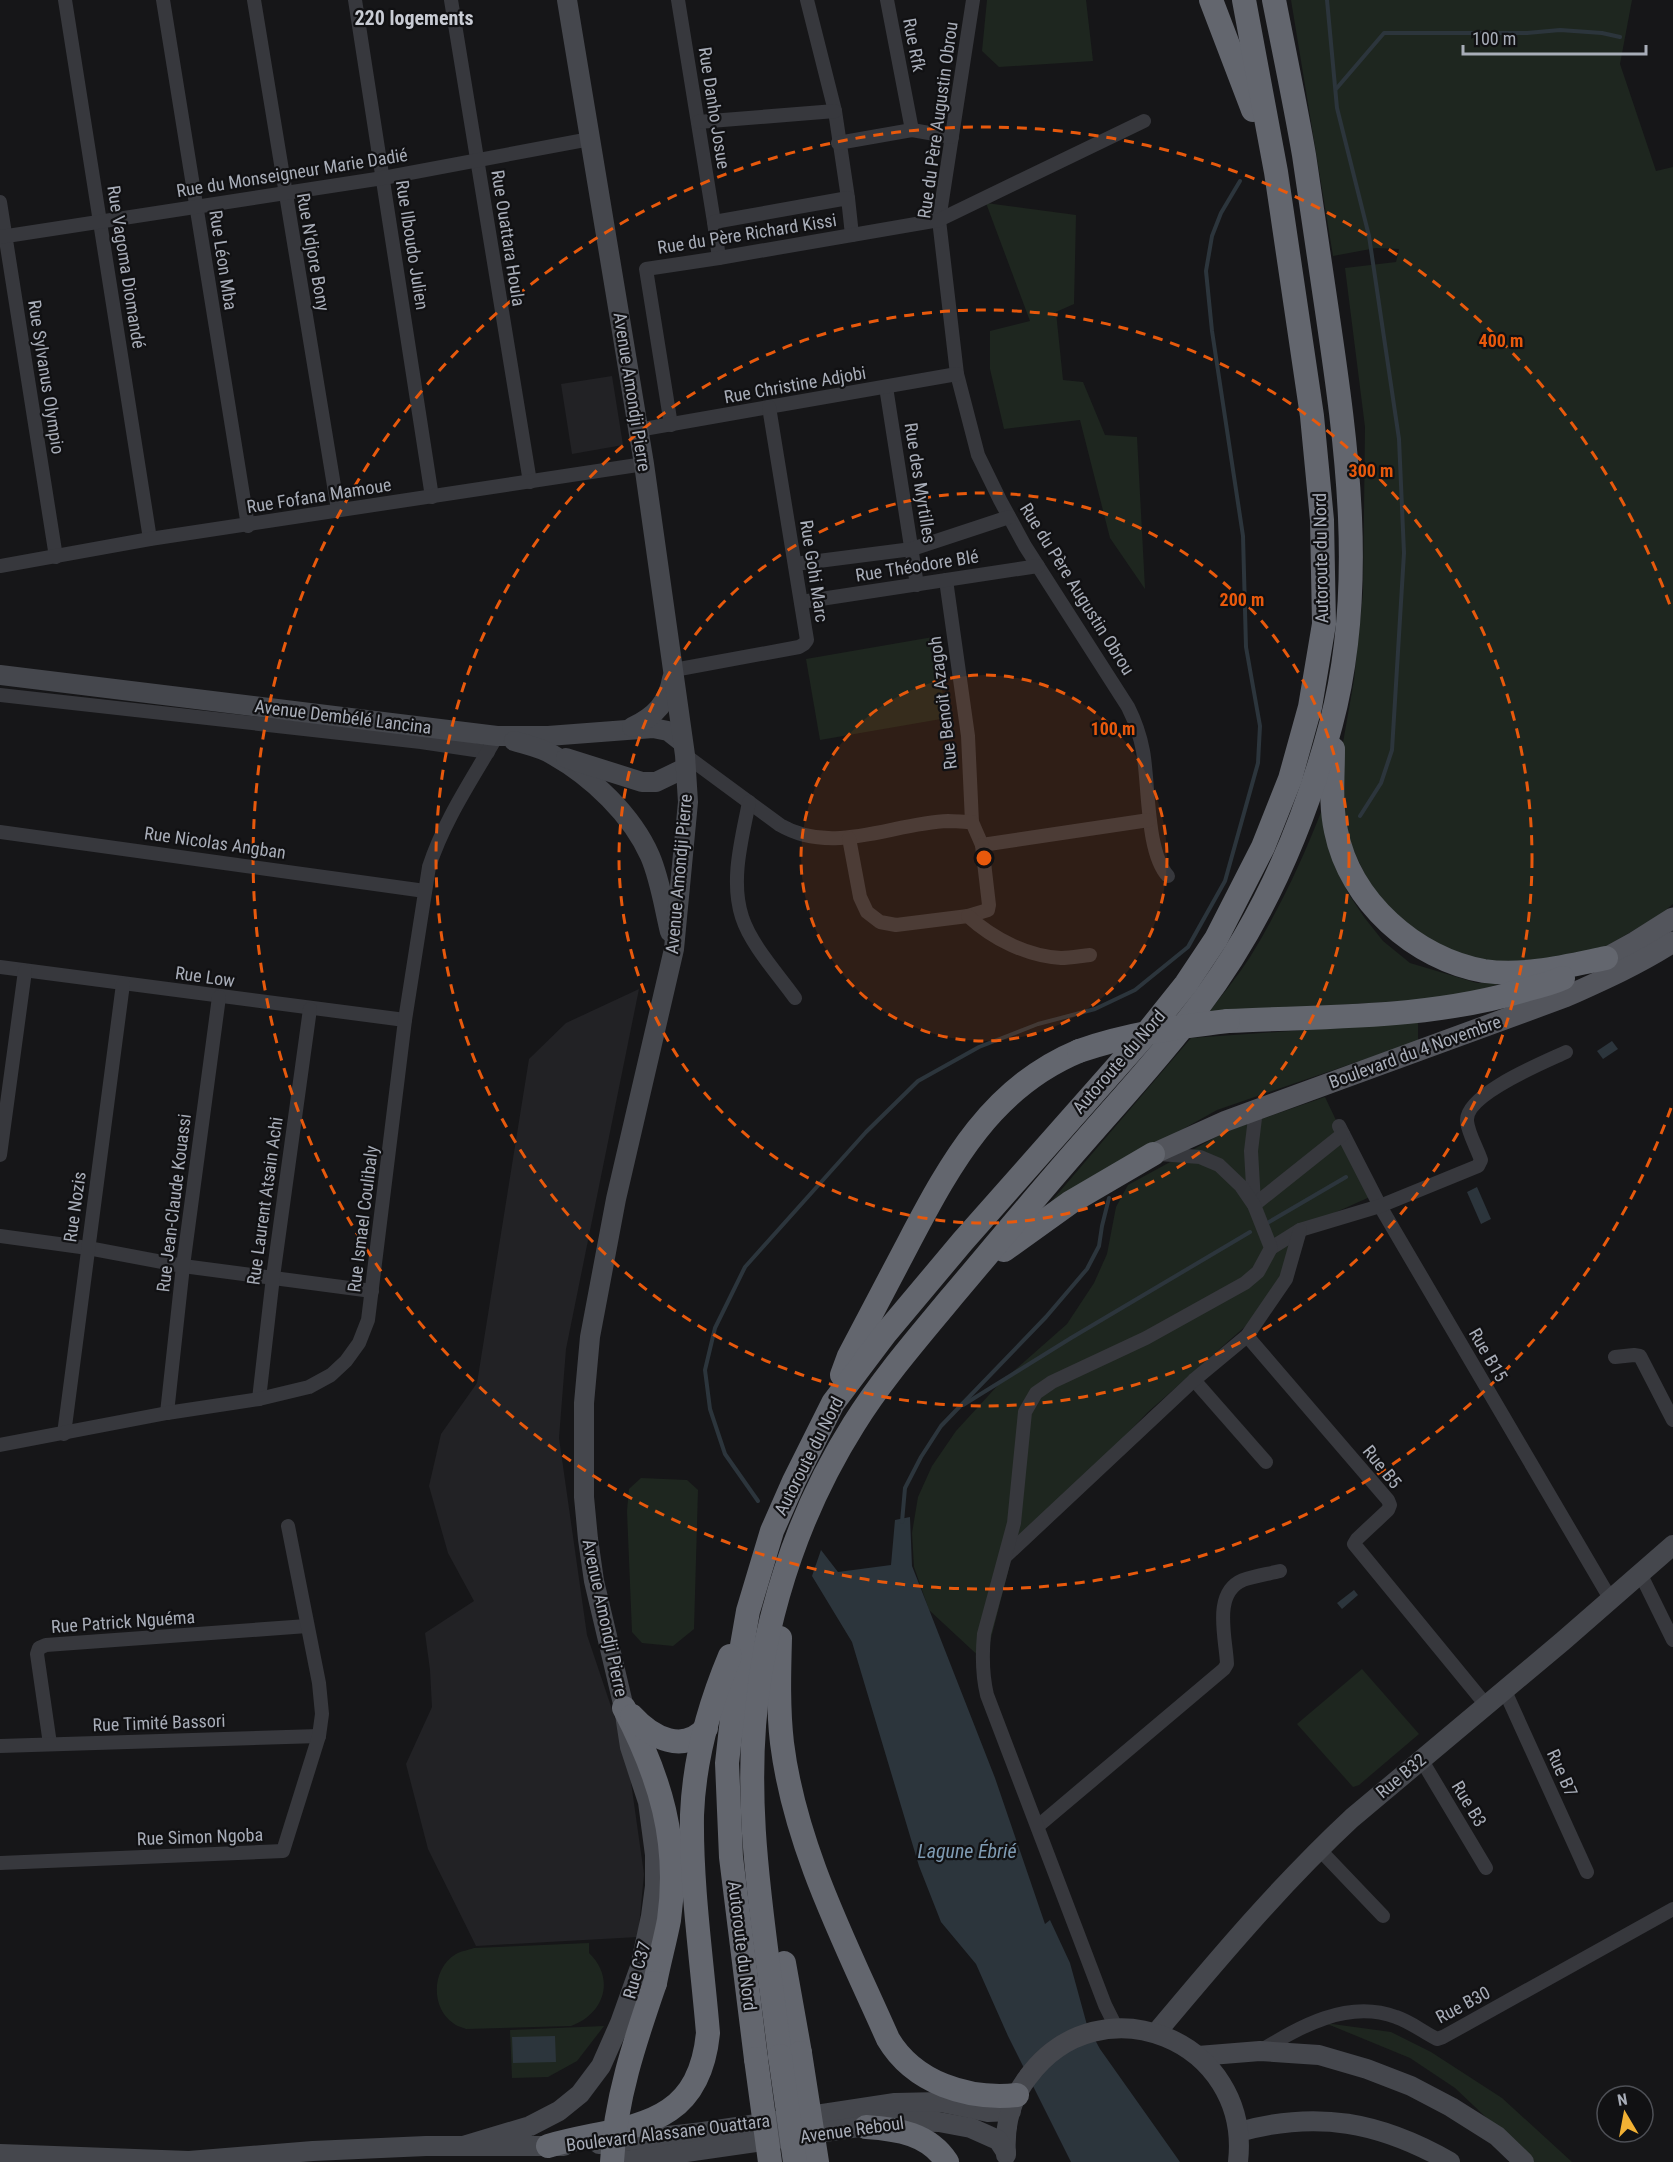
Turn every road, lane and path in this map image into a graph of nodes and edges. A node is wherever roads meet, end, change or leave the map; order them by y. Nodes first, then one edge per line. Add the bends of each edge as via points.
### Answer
1 (65, 0) edge
2 (163, 0) edge
3 (254, 0) edge
4 (355, 0) edge
5 (451, 0) edge
6 (567, 0) edge
7 (678, 0) edge
8 (807, 0) edge
9 (886, 0) edge
10 (973, 0) edge
11 (1211, 0) edge
12 (1244, 0) edge
13 (1274, 0) edge
14 (835, 111) junction
15 (1144, 121) dead end
16 (698, 122) junction
17 (912, 130) junction
18 (952, 137) junction
19 (590, 139) junction
20 (838, 143) junction
21 (477, 161) junction
22 (1276, 172) junction
23 (383, 178) junction
24 (285, 192) junction
25 (848, 198) junction
26 (0, 202) edge
27 (196, 206) junction
28 (939, 220) junction
29 (101, 221) junction
30 (714, 222) junction
31 (852, 235) junction
32 (3, 237) edge
33 (719, 258) junction
34 (957, 374) junction
35 (886, 387) junction
36 (769, 407) junction
37 (671, 425) junction
38 (638, 430) junction
39 (644, 464) junction
40 (530, 482) junction
41 (432, 496) junction
42 (338, 510) junction
43 (1010, 517) junction
44 (248, 526) junction
45 (150, 539) junction
46 (912, 549) junction
47 (56, 557) junction
48 (795, 564) junction
49 (0, 566) edge
50 (1038, 566) junction
51 (946, 580) junction
52 (917, 585) junction
53 (801, 602) junction
54 (674, 670) junction
55 (0, 675) edge
56 (0, 695) edge
57 (1332, 718) junction
58 (625, 730) junction
59 (492, 744) junction
60 (552, 754) junction
61 (684, 755) junction
62 (749, 802) junction
63 (1149, 820) junction
64 (972, 822) junction
65 (0, 832) edge
66 (849, 838) junction
67 (982, 845) junction
68 (1168, 876) dead end
69 (425, 891) junction
70 (968, 916) junction
71 (1673, 918) edge
72 (1673, 942) edge
73 (674, 949) junction
74 (1090, 955) dead end
75 (1606, 958) junction
76 (0, 967) edge
77 (25, 971) junction
78 (123, 984) junction
79 (219, 997) junction
80 (795, 998) dead end
81 (310, 1009) junction
82 (405, 1020) junction
83 (1566, 1052) dead end
84 (1256, 1110) junction
85 (1153, 1154) junction
86 (0, 1155) edge
87 (1254, 1205) junction
88 (1380, 1206) junction
89 (1300, 1230) junction
90 (0, 1236) edge
91 (88, 1248) junction
92 (1271, 1248) junction
93 (183, 1266) junction
94 (970, 1275) junction
95 (273, 1277) junction
96 (372, 1291) junction
97 (1247, 1336) junction
98 (1615, 1357) dead end
99 (1194, 1380) junction
100 (259, 1399) junction
101 (833, 1403) junction
102 (167, 1413) junction
103 (1673, 1420) edge
104 (64, 1434) junction
105 (0, 1445) edge
106 (1266, 1462) dead end
107 (288, 1526) dead end
108 (1673, 1545) edge
109 (1006, 1556) junction
110 (1280, 1571) dead end
111 (1640, 1572) junction
112 (782, 1584) junction
113 (1611, 1600) junction
114 (748, 1611) junction
115 (308, 1626) junction
116 (1673, 1640) edge
117 (1504, 1689) junction
118 (1486, 1705) junction
119 (624, 1708) junction
120 (706, 1728) junction
121 (320, 1736) junction
122 (50, 1744) junction
123 (0, 1746) edge
124 (1421, 1760) junction
125 (1038, 1826) junction
126 (1319, 1849) junction
127 (0, 1863) edge
128 (1486, 1868) dead end
129 (1587, 1872) dead end
130 (1673, 1909) edge
131 (1383, 1916) dead end
132 (1108, 2030) junction
133 (1156, 2033) junction
134 (1260, 2051) junction
135 (790, 2054) junction
136 (1198, 2056) junction
137 (1017, 2096) junction
138 (866, 2127) junction
139 (1239, 2132) junction
140 (463, 2146) junction
141 (548, 2146) junction
142 (0, 2154) edge
143 (1007, 2157) edge
144 (67, 2159) edge
145 (195, 2161) edge
146 (612, 2162) edge
147 (618, 2162) edge
148 (770, 2162) edge
149 (795, 2162) edge
150 (817, 2162) edge
151 (947, 2162) edge
152 (1238, 2162) edge
153 (1450, 2162) edge
154 (1524, 2162) edge

1 - 29 street, Rue Vagoma Diomandé
2 - 27 street, Rue Léon Mba
3 - 24 street, Rue N'djore Bony
4 - 23 street, Rue Ilboudo Julien
5 - 21 street, Rue Ouattara Houla
6 - 19 street, Avenue Amondji Pierre
7 - 16 street, Rue Danho Josue
8 - 14 street
9 - 17 street, Rue Rfk
10 - 18 street, Rue du Père Augustin Obrou
11 - 22 highway
12 - 22 highway, Autoroute du Nord
13 - 57 highway, Autoroute du Nord via 1303,150 1348,471 1347,626
14 - 16 street
14 - 20 street
15 - 28 street, Rue du Père Richard Kissi
16 - 30 street, Rue Danho Josue
17 - 18 street
17 - 20 street
18 - 28 street, Rue du Père Augustin Obrou
19 - 21 street, Rue du Monseigneur Marie Dadié
19 - 38 street, Avenue Amondji Pierre
20 - 25 street
21 - 23 street, Rue du Monseigneur Marie Dadié
21 - 40 street, Rue Ouattara Houla
22 - 101 highway, Autoroute du Nord via 1312,416 1322,520 1324,624 1310,707 1290,779 1239,897 1186,984 956,1249
23 - 24 street, Rue du Monseigneur Marie Dadié
23 - 41 street, Rue Ilboudo Julien
24 - 27 street, Rue du Monseigneur Marie Dadié
24 - 42 street, Rue N'djore Bony
25 - 30 street
25 - 31 street
26 - 32 street, Rue Sylvanus Olympio
27 - 29 street, Rue du Monseigneur Marie Dadié
27 - 44 street, Rue Léon Mba
28 - 31 street, Rue du Père Richard Kissi
28 - 34 street, Rue du Père Augustin Obrou
29 - 32 street, Rue du Monseigneur Marie Dadié
29 - 45 street, Rue Vagoma Diomandé
30 - 33 street, Rue Danho Josue
31 - 33 street, Rue du Père Richard Kissi
32 - 47 street, Rue Sylvanus Olympio
33 - 37 street, Rue du Père Richard Kissi via 646,269
34 - 35 street, Rue Christine Adjobi
34 - 43 street, Rue du Père Augustin Obrou via 978,455
35 - 36 street, Rue Christine Adjobi
35 - 46 street, Rue des Myrtilles
36 - 37 street, Rue Christine Adjobi
36 - 48 street, Rue Gohi Marc
37 - 38 street, Rue Christine Adjobi
38 - 39 street, Avenue Amondji Pierre
39 - 40 street, Rue Fofana Mamoue
39 - 54 street, Avenue Amondji Pierre
40 - 41 street, Rue Fofana Mamoue
41 - 42 street, Rue Fofana Mamoue
42 - 44 street, Rue Fofana Mamoue
43 - 46 street
43 - 50 street, Rue du Père Augustin Obrou
44 - 45 street, Rue Fofana Mamoue
45 - 47 street, Rue Fofana Mamoue
46 - 48 street
46 - 52 street, Rue des Myrtilles
47 - 49 street, Rue Fofana Mamoue
48 - 53 street, Rue Gohi Marc
50 - 51 street, Rue Théodore Blé
50 - 63 street, Rue du Père Augustin Obrou via 1135,720 1143,752
51 - 52 street, Rue Théodore Blé
51 - 64 street, Rue Benoit Azagoh via 968,736
52 - 53 street, Rue Théodore Blé
53 - 54 street, Rue Gohi Marc via 807,640 799,647
54 - 58 street via 661,706 646,721
54 - 61 street, Avenue Amondji Pierre
55 - 59 street, Avenue Dembélé Lancina
56 - 59 street via 421,742
57 - 75 highway via 1331,795 1336,832 1356,880 1390,924 1413,943 1439,956 1484,971 1536,971
57 - 94 highway, Autoroute du Nord via 1312,789 1284,863 1235,953 1160,1055
58 - 59 street, Avenue Dembélé Lancina via 548,735
58 - 61 street, Avenue Dembélé Lancina via 668,731
59 - 60 street
59 - 69 street, Rue Ismael Coulibaly via 437,844
60 - 61 street via 642,782 656,782
60 - 73 street via 604,794 640,835 651,858
61 - 62 street
61 - 73 street, Avenue Amondji Pierre via 688,802
62 - 66 street via 790,831
62 - 80 street via 738,860 742,918
63 - 67 street
63 - 68 street, Rue du Père Augustin Obrou via 1161,869
64 - 66 street via 947,821
64 - 67 street
65 - 69 street, Rue Nicolas Angban
66 - 70 street via 860,897 867,912 880,922 896,925
67 - 70 street via 989,905 988,910
69 - 82 street, Rue Ismael Coulibaly
70 - 74 street via 985,932 1037,954 1062,958
71 - 75 main road
72 - 84 main road, Boulevard du 4 Novembre via 1618,974 1565,997
73 - 119 street, Avenue Amondji Pierre via 616,1199 585,1373 583,1463 588,1539
75 - 101 highway, bridge via 1559,980 1471,1004 1172,1027 1079,1051 1038,1072 976,1130 956,1158 849,1356
76 - 77 street, Rue Low
77 - 78 street, Rue Low
77 - 86 street
78 - 79 street, Rue Low
78 - 91 street, Rue Nozis
79 - 81 street, Rue Low
79 - 93 street, Rue Jean-Claude Kouassi
81 - 82 street, Rue Low
81 - 95 street, Rue Laurent Atsain Achi
82 - 96 street, Rue Ismael Coulibaly
83 - 88 street via 1503,1082 1479,1099 1469,1112 1467,1120 1481,1163
84 - 85 main road, Boulevard du 4 Novembre
84 - 87 street via 1251,1151
85 - 87 street via 1200,1156 1219,1165
85 - 94 highway via 1071,1202
87 - 88 street, Rue B15 via 1341,1130
87 - 92 street
88 - 89 street
88 - 113 street, Rue B15
89 - 92 street
89 - 97 street via 1286,1279
90 - 91 street
91 - 93 street
91 - 104 street, Rue Nozis
92 - 109 street via 1258,1272 1245,1283 1036,1393 1023,1422 1018,1496
93 - 95 street
93 - 102 street, Rue Jean-Claude Kouassi
94 - 112 highway, Autoroute du Nord via 856,1420 816,1493
95 - 96 street
95 - 100 street, Rue Laurent Atsain Achi
96 - 100 street, Rue Ismael Coulibaly via 368,1320 346,1361 309,1387
97 - 99 street
97 - 118 street, Rue B5 via 1388,1500 1388,1510 1354,1544
98 - 103 street via 1640,1356
99 - 106 street
99 - 109 street
100 - 102 street, Rue Ismael Coulibaly
101 - 114 highway, Autoroute du Nord via 772,1531
102 - 104 street, Rue Ismael Coulibaly
104 - 105 street, Rue Ismael Coulibaly
107 - 115 street, Rue Simon Ngoba
108 - 111 street, Rue B32
109 - 125 street via 984,1634 982,1674
110 - 125 street via 1243,1580 1225,1598 1224,1669
111 - 113 street, Rue B32
111 - 116 street
112 - 135 highway, Autoroute du Nord via 762,1669 755,1721 752,1806
112 - 137 highway via 778,1689 782,1744 791,1790 816,1874 888,2039 910,2067 938,2084 982,2096
113 - 117 street, Rue B32
114 - 120 highway
114 - 148 highway, Autoroute du Nord, bridge via 730,1729 728,1807
115 - 121 street, Rue Simon Ngoba via 319,1683
115 - 122 street, Rue Patrick Nguéma via 39,1648
117 - 118 street, Rue B32
117 - 129 street, Rue B7
118 - 124 street, Rue B32
119 - 120 highway via 649,1730 674,1742 699,1737
119 - 140 street, Rue C37 via 630,1747 648,1802 655,1855 655,1886 646,1942 624,2013 601,2066 580,2094 530,2126
119 - 146 highway, bridge via 655,1773 667,1823 672,1884 669,1920 655,1983 620,2099
120 - 141 highway via 692,1815 708,2034 700,2074 688,2094 667,2113 644,2124
121 - 122 street, Rue Timité Bassori
121 - 127 street, Rue Simon Ngoba via 283,1851
122 - 123 street, Rue Timité Bassori
124 - 126 street, Rue B32
124 - 128 street, Rue B3
125 - 132 street via 1105,2005
126 - 131 street
126 - 133 street, Rue B32
130 - 134 street, Rue B30 via 1443,2037 1437,2038 1377,2012 1350,2013 1306,2025
132 - 133 street
132 - 137 street via 1075,2039 1053,2051
133 - 136 street
134 - 136 street
134 - 154 street via 1319,2055 1411,2086 1497,2136
135 - 149 highway, bridge
135 - 150 highway, bridge
136 - 139 street via 1229,2096
137 - 141 street, Boulevard Alassane Ouattara via 988,2112 941,2102 912,2101 651,2139
137 - 143 street via 1006,2133
138 - 143 street, Avenue Reboul via 900,2121 971,2128 998,2140
138 - 147 street, Avenue Reboul
138 - 151 highway via 890,2128 921,2139
139 - 152 street
139 - 153 street via 1290,2121 1343,2122 1402,2138
140 - 141 street, Boulevard Alassane Ouattara
140 - 145 street, Boulevard Alassane Ouattara via 313,2151
142 - 144 street, Boulevard Alassane Ouattara
144 - 145 street, Boulevard Alassane Ouattara

